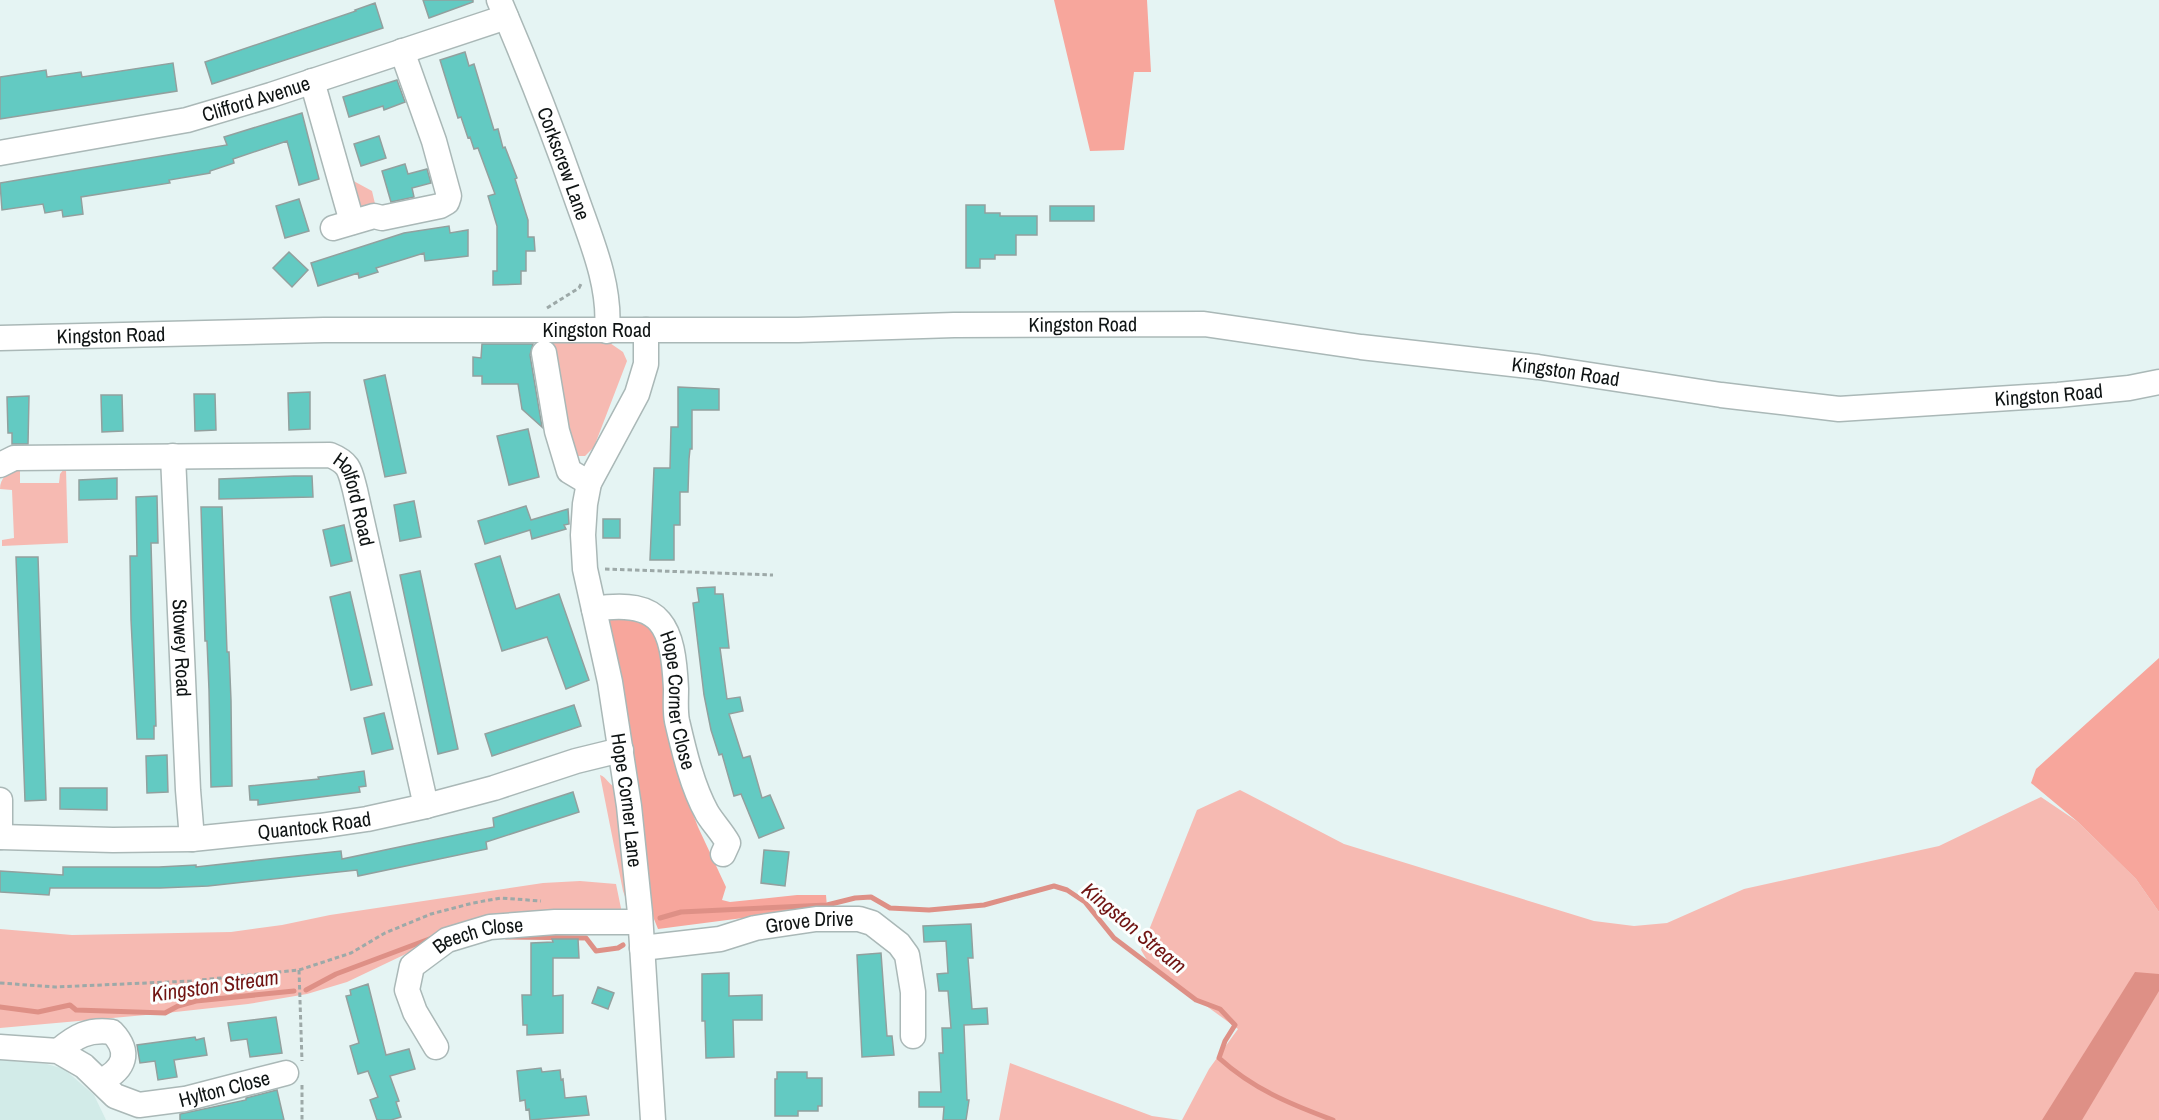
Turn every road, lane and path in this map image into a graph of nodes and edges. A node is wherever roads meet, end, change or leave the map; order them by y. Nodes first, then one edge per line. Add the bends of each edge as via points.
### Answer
1 (502, 8) edge
2 (402, 51) junction
3 (312, 81) junction
4 (0, 153) edge
5 (583, 280) dead end
6 (539, 329) junction
7 (646, 330) junction
8 (608, 331) junction
9 (0, 338) edge
10 (544, 353) dead end
11 (2159, 382) edge
12 (173, 456) junction
13 (0, 465) edge
14 (589, 483) junction
15 (585, 569) junction
16 (774, 575) dead end
17 (594, 609) junction
18 (621, 750) junction
19 (0, 800) edge
20 (426, 806) junction
21 (0, 837) edge
22 (192, 839) junction
23 (731, 846) dead end
24 (544, 901) dead end
25 (640, 922) junction
26 (642, 948) junction
27 (299, 970) junction
28 (0, 983) edge
29 (914, 1036) dead end
30 (0, 1047) edge
31 (436, 1047) dead end
32 (58, 1051) junction
33 (297, 1071) junction
34 (101, 1081) junction
35 (302, 1120) edge
36 (653, 1120) edge

1 - 2 street, Clifford Avenue
1 - 8 street, Corkscrew Lane via 595,250 606,291
2 - 3 street, Clifford Avenue
2 - 3 street via 449,196 440,206 353,222
3 - 4 street, Clifford Avenue via 187,120
5 - 6 path via 579,288 541,310
6 - 8 street, Kingston Road
6 - 9 street, Kingston Road
7 - 8 street, Kingston Road
7 - 11 street, Kingston Road via 1204,324 1839,409 2058,395
7 - 14 street, Hope Corner Lane via 646,364 637,394
10 - 14 street via 569,471
12 - 13 street, Holford Road via 14,458
12 - 20 street, Holford Road via 330,454 343,460 355,490
12 - 22 street, Stowey Road
14 - 15 street, Hope Corner Lane via 584,524
15 - 16 path
15 - 17 street, Hope Corner Lane
17 - 18 street, Hope Corner Lane
17 - 23 street, Hope Corner Close via 627,606 648,611 670,637 676,718 685,751 707,813
18 - 20 street, Quantock Road
18 - 25 street, Hope Corner Lane
19 - 21 street
20 - 22 street, Quantock Road via 320,826
21 - 22 street, Quantock Road
24 - 27 path via 501,898 431,914 385,933 351,953
25 - 26 street, Hope Corner Lane
25 - 31 street, Beech Close via 490,927 447,940 412,966 407,990
26 - 29 street, Grove Drive via 720,939 755,928 816,919 859,919 872,923 907,955 923,1011
26 - 36 street, Hope Corner Lane
27 - 28 path via 191,981 55,987
27 - 33 path
30 - 32 street, Hylton Close
32 - 34 street, Hylton Close
32 - 34 street via 81,1035 98,1030 112,1032 121,1041 123,1062
33 - 34 street, Hylton Close via 139,1105 116,1096
33 - 35 path

